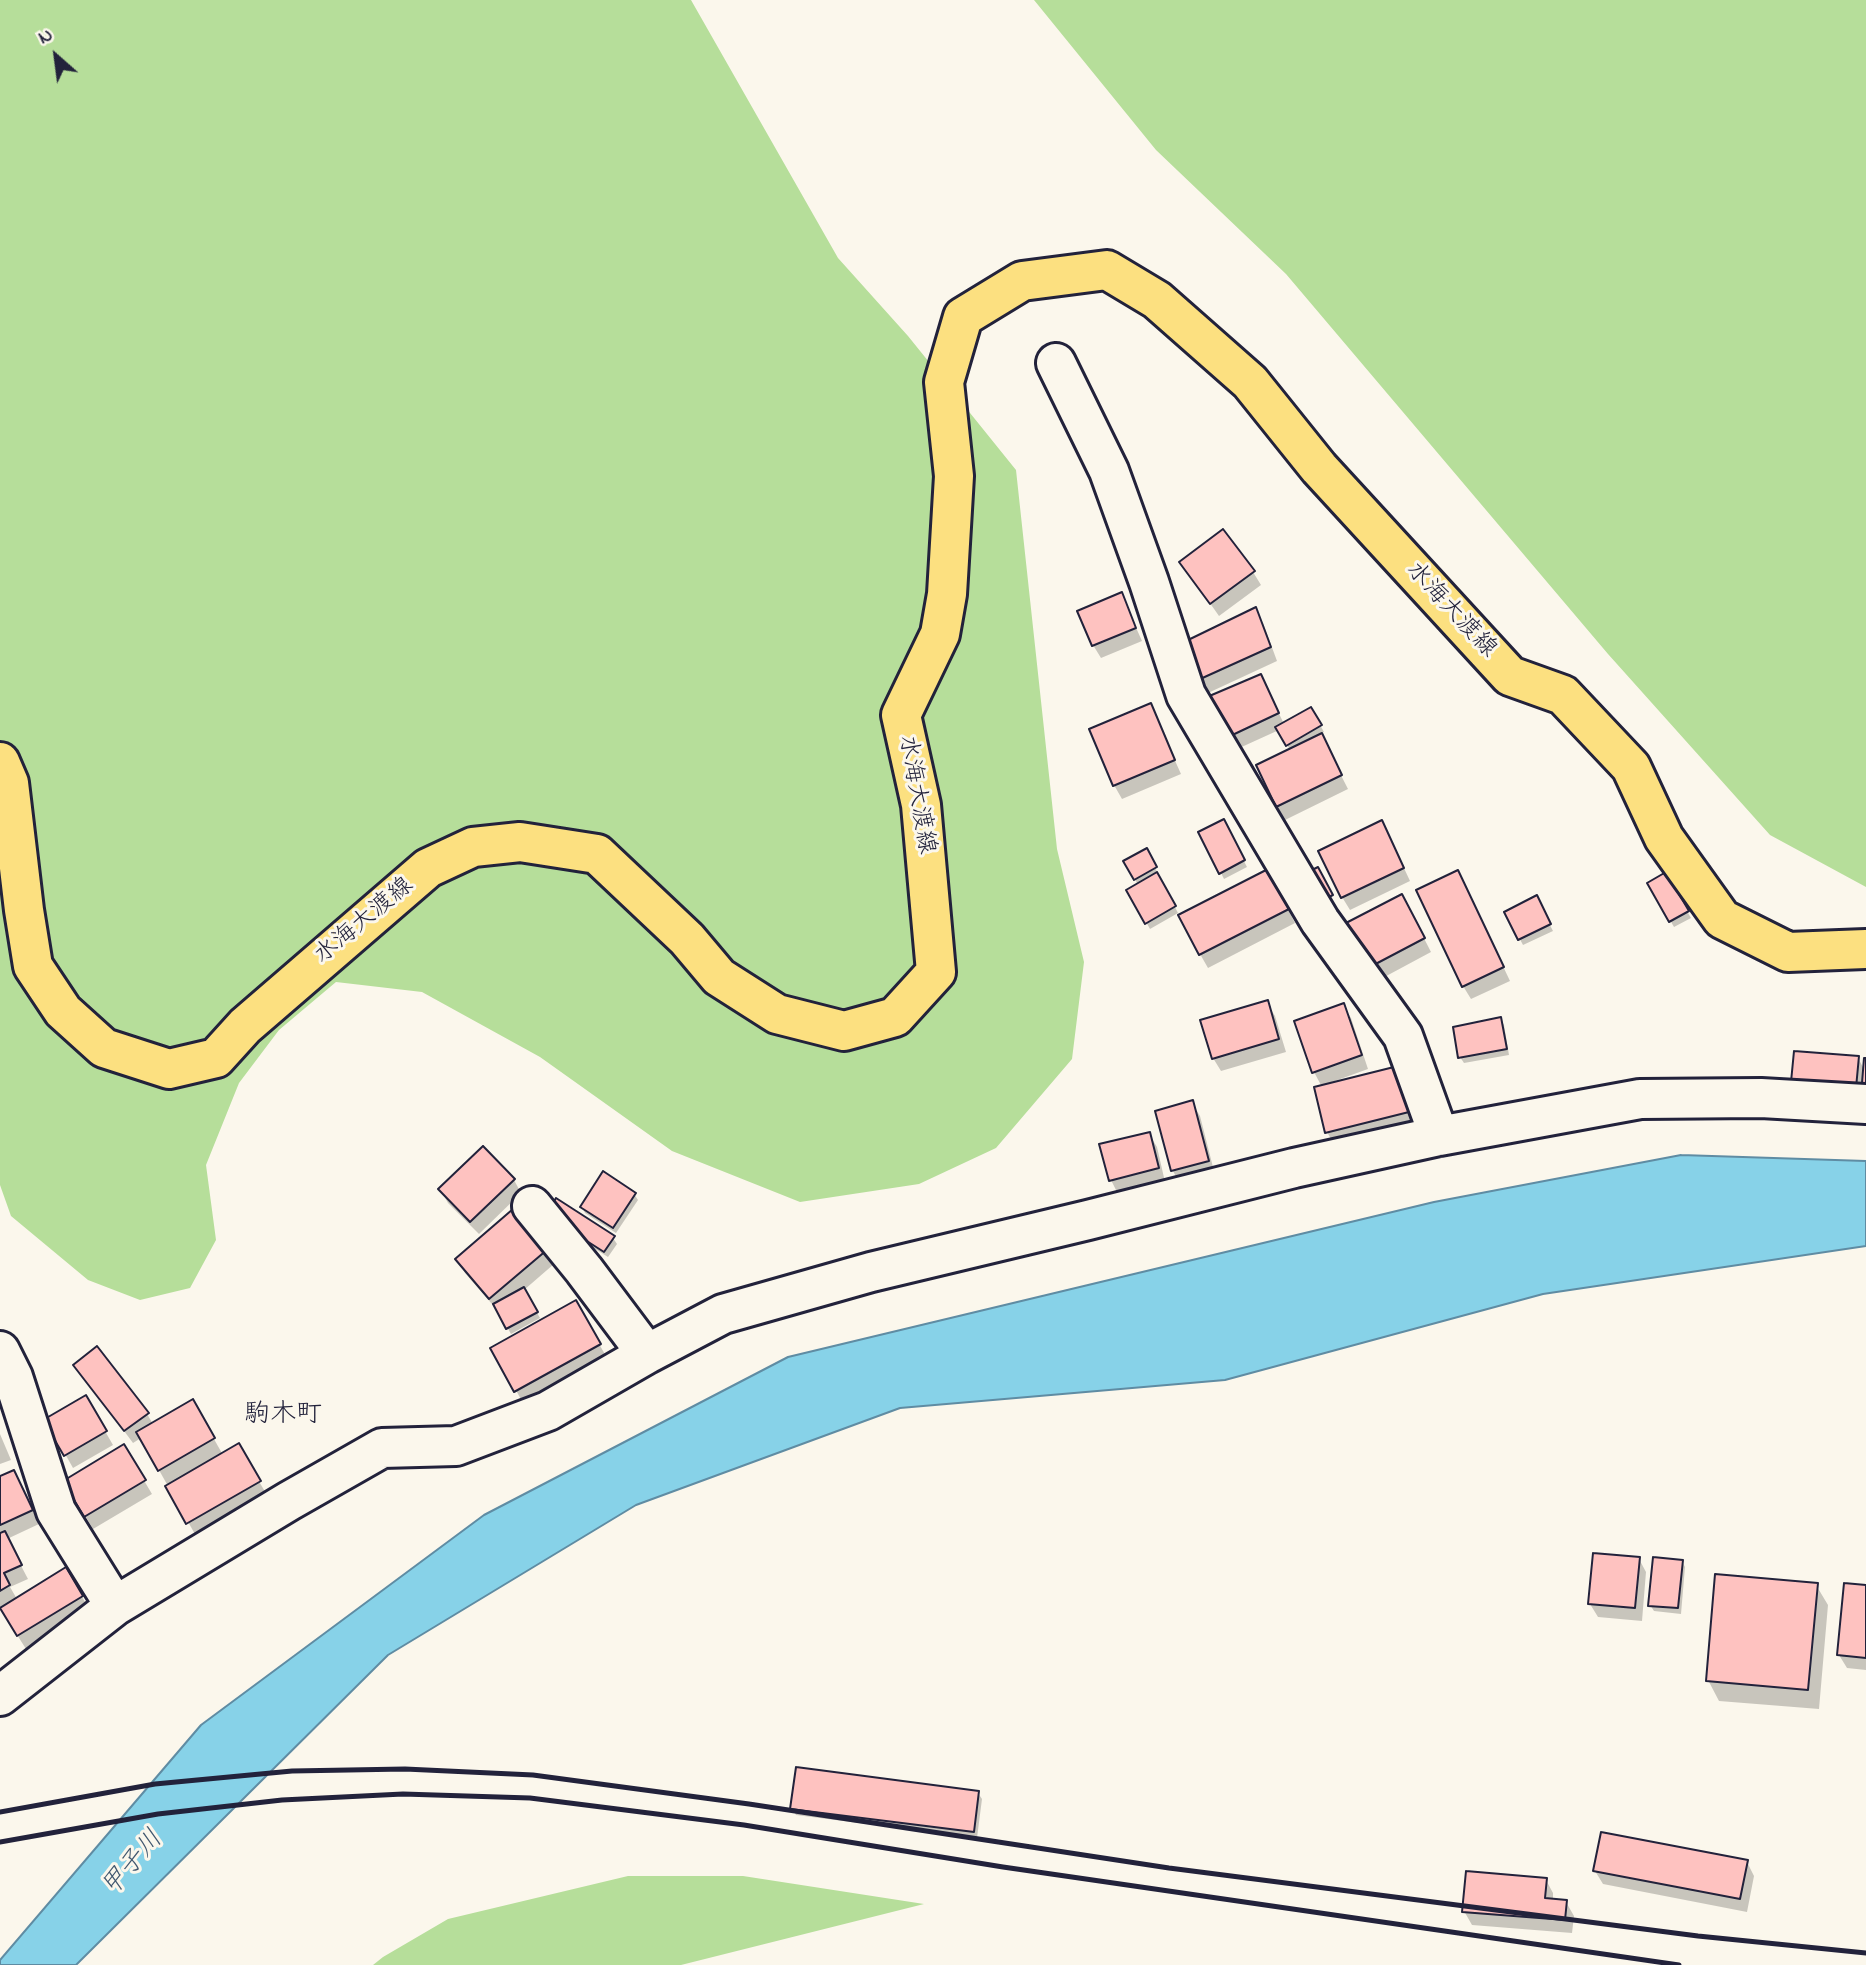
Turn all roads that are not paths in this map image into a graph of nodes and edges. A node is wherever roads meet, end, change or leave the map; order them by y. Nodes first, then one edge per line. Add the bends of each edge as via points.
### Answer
1 (1056, 363) dead end
2 (0, 762) edge
3 (1866, 949) edge
4 (1866, 1104) edge
5 (1439, 1136) junction
6 (532, 1206) dead end
7 (0, 1351) edge
8 (647, 1354) junction
9 (115, 1606) junction
10 (0, 1696) edge

1 - 5 street via 1109,471 1186,695 1320,921 1403,1036
2 - 3 main road, 水海大渡線 via 9,783 33,966 63,1011 104,1048 169,1069 216,1058 245,1026 428,868 473,847 520,842 597,854 687,939 719,977 778,1014 844,1031 895,1017 936,972 921,805 901,715 940,634 947,594 954,476 944,382 963,317 1022,281 1107,270 1157,300 1250,382 1319,468 1510,676 1563,695 1630,767 1664,838 1722,919 1788,951
4 - 5 street via 1761,1098 1640,1099
5 - 8 street via 871,1272 723,1314
6 - 8 street
7 - 9 street via 13,1377 56,1511
8 - 9 street via 548,1411 456,1446 382,1448
9 - 10 street

